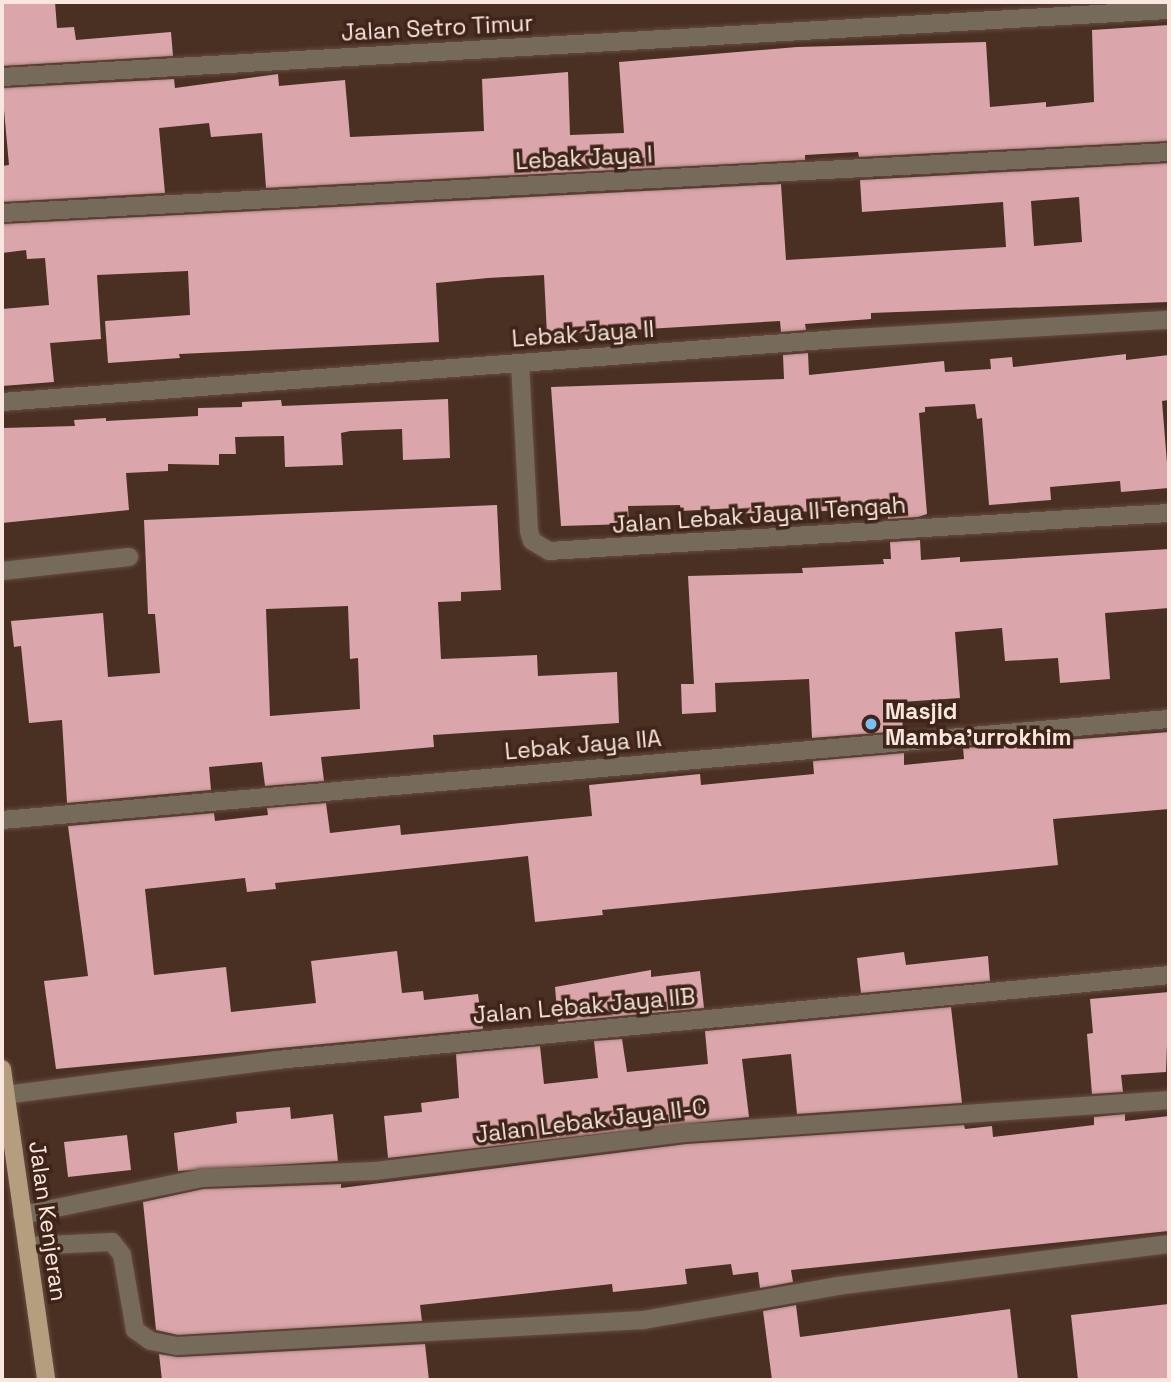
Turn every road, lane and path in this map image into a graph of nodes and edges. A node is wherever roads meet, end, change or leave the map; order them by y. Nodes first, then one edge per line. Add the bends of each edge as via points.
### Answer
1 (1169, 10) edge
2 (2, 77) edge
3 (1169, 152) edge
4 (2, 214) edge
5 (1169, 320) edge
6 (520, 364) junction
7 (2, 402) edge
8 (1169, 513) edge
9 (129, 557) dead end
10 (2, 572) edge
11 (1169, 719) edge
12 (2, 820) edge
13 (1169, 975) edge
14 (2, 1069) edge
15 (5, 1095) junction
16 (1169, 1100) edge
17 (22, 1215) junction
18 (1169, 1244) edge
19 (27, 1246) junction
20 (46, 1380) edge

1 - 2 street, Jalan Setro Timur
3 - 4 street, Lebak Jaya I
5 - 6 street, Lebak Jaya II
6 - 7 street, Lebak Jaya II
6 - 8 street, Jalan Lebak Jaya II Tengah via 529,531 532,541 549,551
9 - 10 street
11 - 12 street, Lebak Jaya IIA
13 - 15 street, Jalan Lebak Jaya IIB via 277,1060
14 - 15 main road, Jalan Kenjeran
15 - 17 main road, Jalan Kenjeran
16 - 17 street, Jalan Lebak Jaya II-C via 685,1133 375,1171 202,1178
17 - 19 main road, Jalan Kenjeran
18 - 19 street via 837,1286 643,1320 177,1346 151,1341 135,1330 122,1255 112,1242
19 - 20 main road, Jalan Kenjeran

